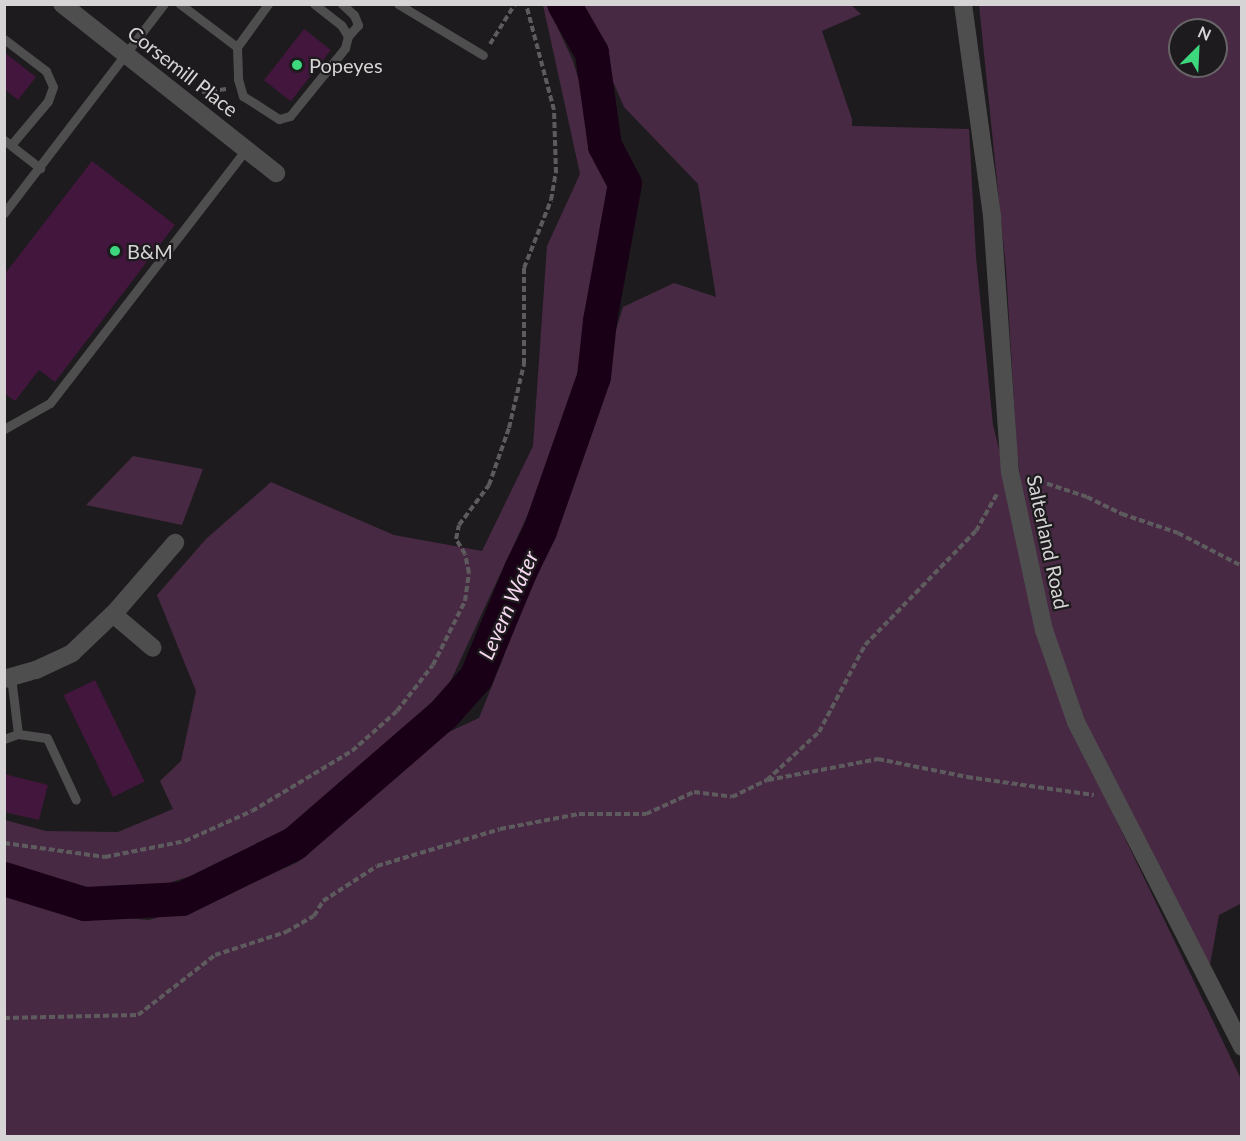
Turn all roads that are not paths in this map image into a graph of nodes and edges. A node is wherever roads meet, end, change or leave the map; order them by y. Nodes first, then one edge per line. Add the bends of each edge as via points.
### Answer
1 (62, 4) edge
2 (164, 4) edge
3 (180, 4) edge
4 (268, 4) edge
5 (314, 4) edge
6 (342, 4) edge
7 (399, 4) edge
8 (963, 4) edge
9 (348, 36) junction
10 (4, 39) edge
11 (237, 47) junction
12 (126, 54) junction
13 (483, 55) road end
14 (8, 142) edge
15 (246, 149) junction
16 (40, 168) junction
17 (276, 173) dead end
18 (4, 213) edge
19 (4, 429) edge
20 (175, 543) dead end
21 (113, 614) junction
22 (153, 648) dead end
23 (8, 678) edge
24 (18, 734) junction
25 (4, 739) edge
26 (76, 800) dead end
27 (1242, 1047) edge

1 - 12 street, Corsemill Place
2 - 12 lane
3 - 11 lane
4 - 11 lane
5 - 9 lane via 341,25
6 - 9 lane via 358,25
7 - 13 lane
8 - 27 street, Salterland Road via 992,216 1010,472 1044,630 1076,722
9 - 11 lane via 345,48 290,116 279,119 243,96
10 - 14 lane via 46,71 53,87 48,101
12 - 15 street, Corsemill Place
12 - 16 lane
14 - 16 lane
15 - 17 street, Corsemill Place
15 - 19 lane via 50,403
16 - 18 lane
20 - 21 street
21 - 22 street
21 - 23 street via 72,653
23 - 24 lane
24 - 25 lane
24 - 26 lane via 48,738

